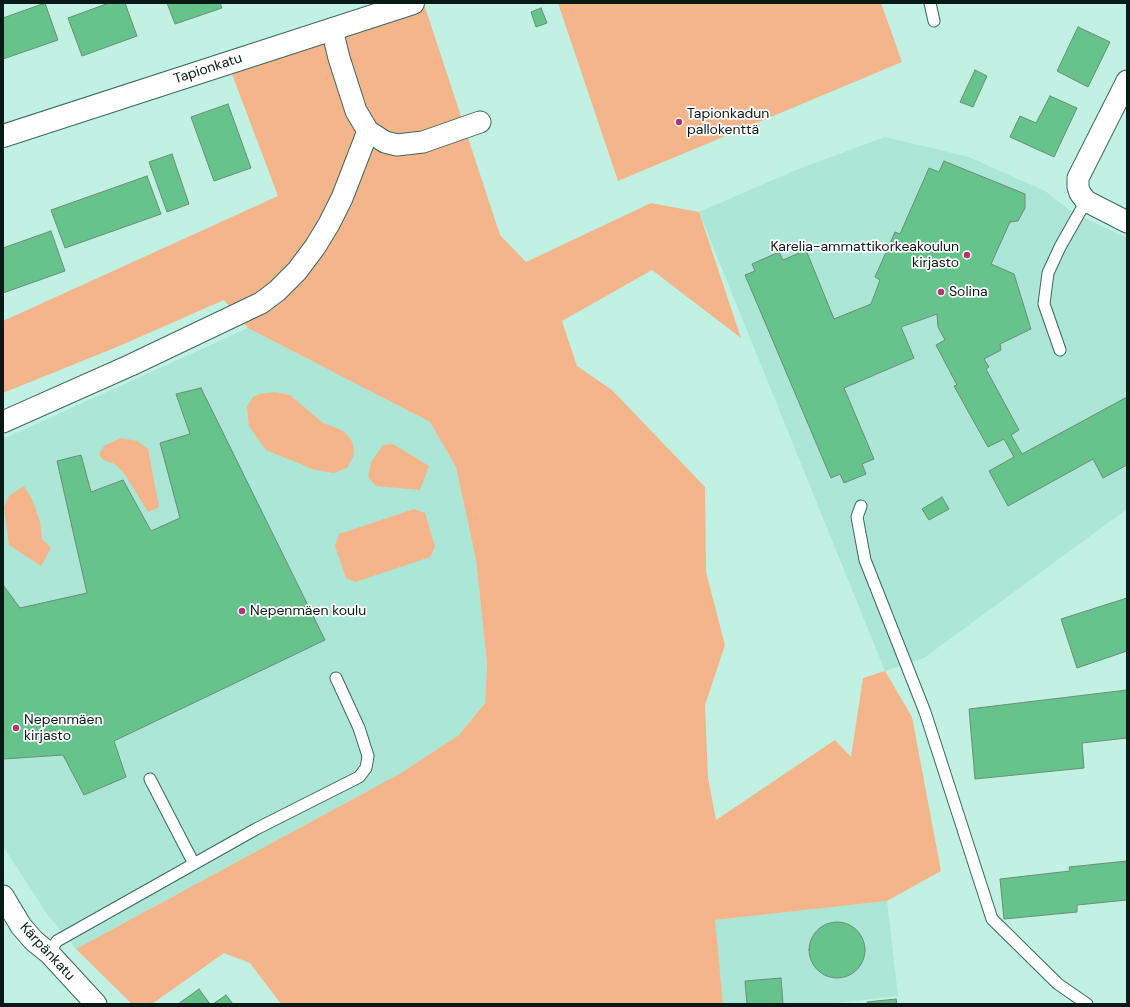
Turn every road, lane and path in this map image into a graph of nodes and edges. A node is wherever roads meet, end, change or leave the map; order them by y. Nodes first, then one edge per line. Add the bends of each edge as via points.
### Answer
1 (413, 3) edge
2 (930, 3) edge
3 (934, 21) dead end
4 (332, 29) junction
5 (1127, 81) edge
6 (480, 122) dead end
7 (368, 131) junction
8 (3, 136) edge
9 (1086, 201) junction
10 (1127, 222) edge
11 (1060, 350) dead end
12 (3, 422) edge
13 (861, 506) dead end
14 (336, 678) dead end
15 (150, 779) dead end
16 (194, 864) junction
17 (3, 896) edge
18 (49, 953) junction
19 (96, 1004) edge
20 (1087, 1004) edge

1 - 4 street, Tapionkatu
2 - 3 lane
4 - 7 street via 356,111
4 - 8 street, Tapionkatu
5 - 9 street via 1078,178 1080,193
6 - 7 street via 408,145 385,142
7 - 12 street via 329,224 297,271 277,291 256,306
9 - 10 street
9 - 11 lane via 1048,273 1044,304
13 - 20 lane via 857,517 865,560 925,712 992,920 1058,984
14 - 16 lane via 359,728 368,756 366,768 360,777 256,829
15 - 16 lane
16 - 18 lane via 57,941
17 - 18 street, Kärpänkatu via 21,926
18 - 19 street, Kärpänkatu

